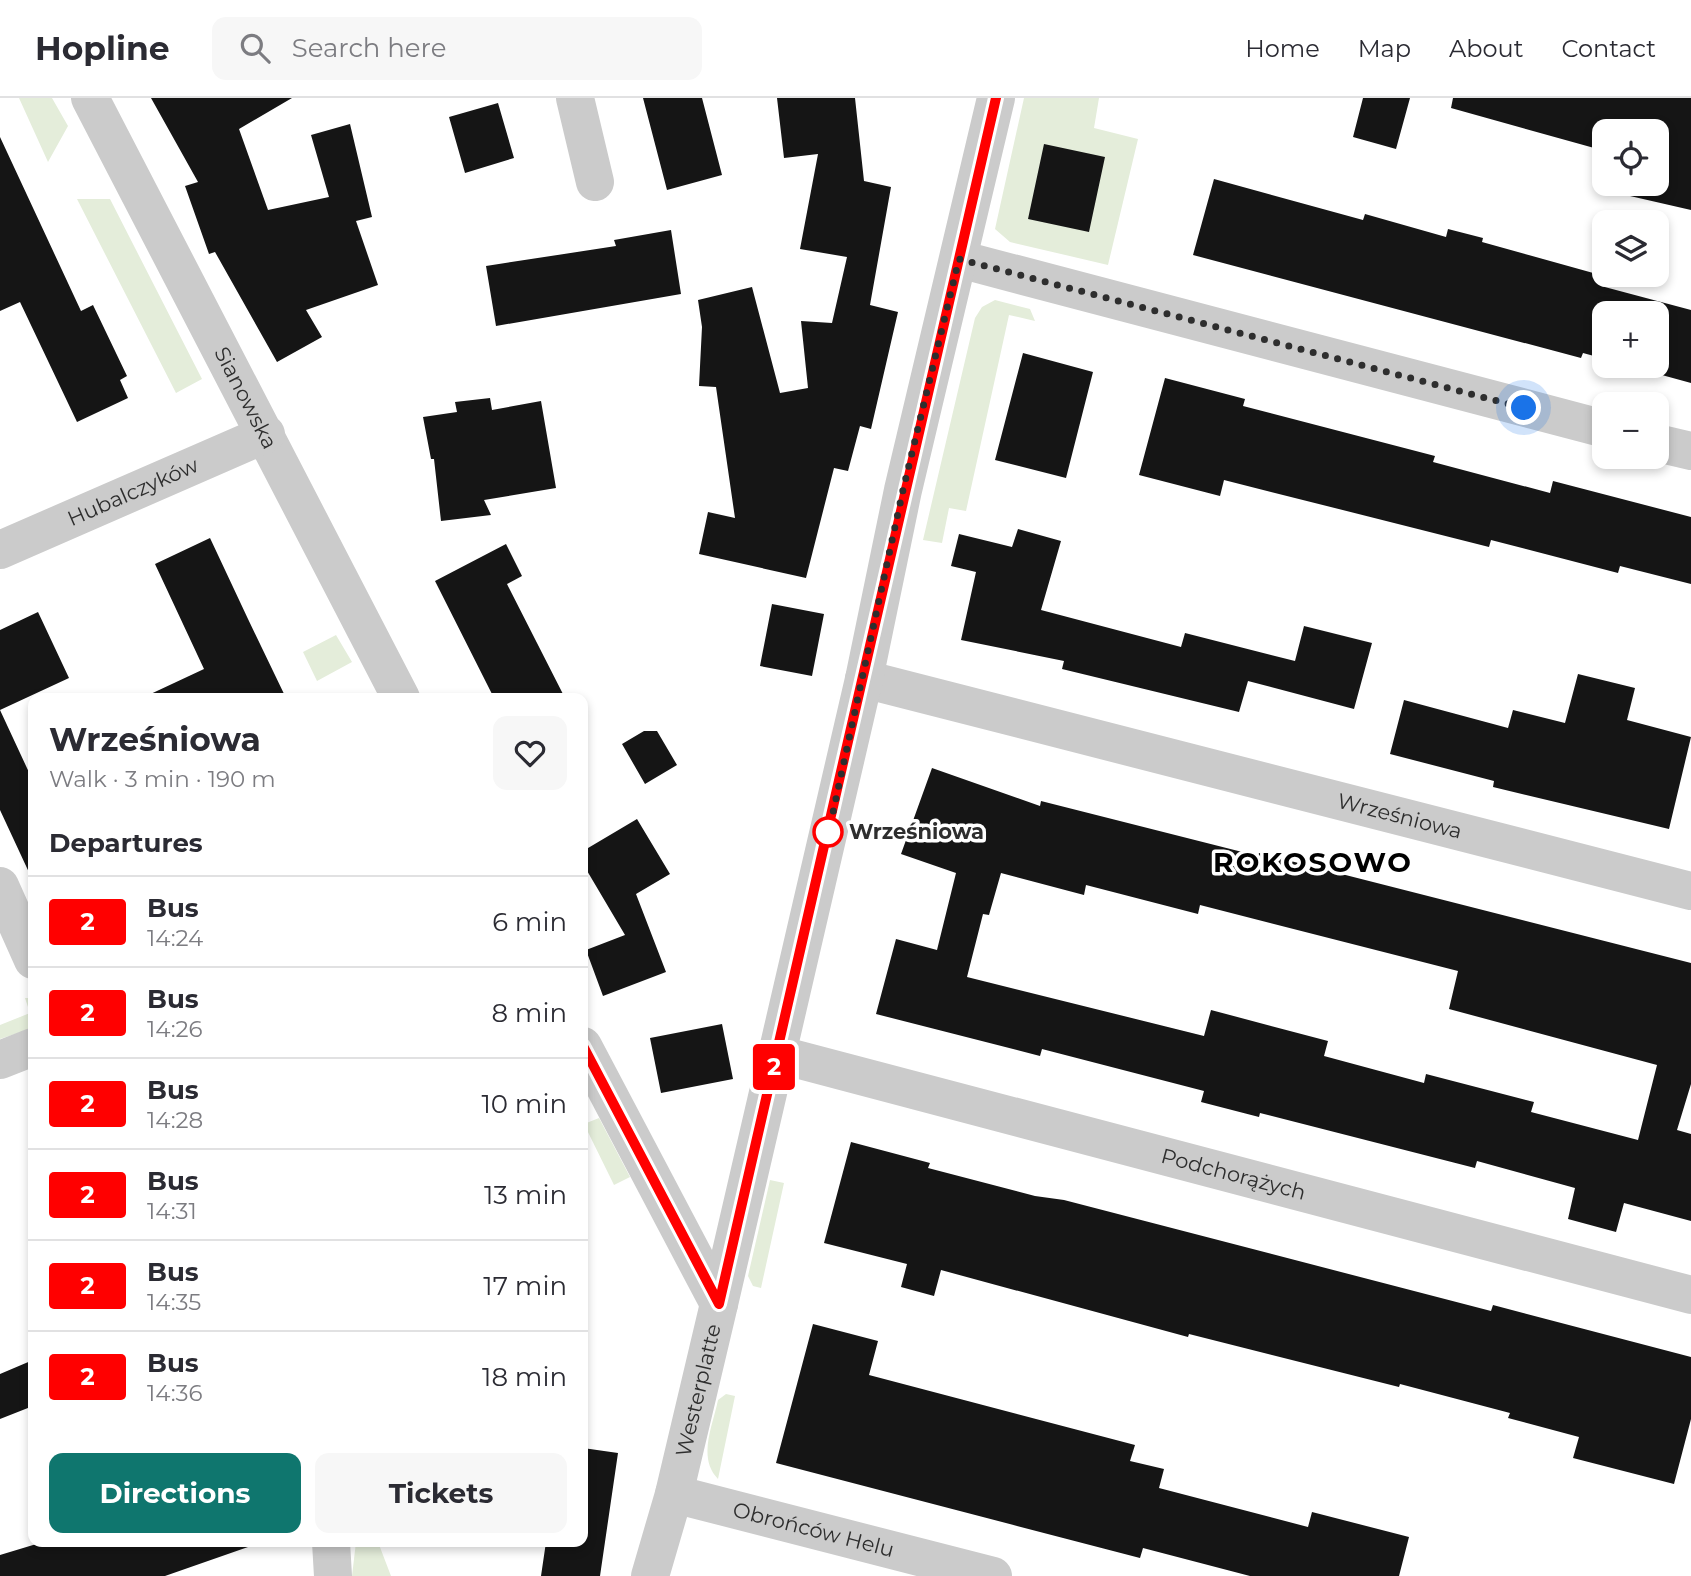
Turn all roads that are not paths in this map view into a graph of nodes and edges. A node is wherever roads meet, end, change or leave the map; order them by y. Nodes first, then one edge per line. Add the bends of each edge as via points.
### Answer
1 (90, 98) edge
2 (575, 98) edge
3 (996, 98) edge
4 (595, 182) dead end
5 (959, 259) junction
6 (1592, 426) edge
7 (267, 434) junction
8 (1669, 446) edge
9 (1691, 452) edge
10 (0, 550) edge
11 (864, 679) junction
12 (398, 693) edge
13 (0, 886) edge
14 (1691, 891) edge
15 (28, 949) edge
16 (28, 1050) edge
17 (777, 1054) junction
18 (588, 1055) edge
19 (0, 1060) edge
20 (1691, 1295) edge
21 (719, 1304) junction
22 (674, 1494) junction
23 (331, 1547) edge
24 (333, 1576) edge
25 (650, 1576) edge
26 (993, 1576) edge

1 - 7 street, Sianowska
2 - 4 street
3 - 5 street, Westerplatte
5 - 6 street
5 - 11 street, Westerplatte via 903,490
7 - 10 street, Hubalczyków
7 - 12 street, Sianowska
8 - 9 street
11 - 14 street, Wrześniowa
11 - 17 street, Westerplatte
13 - 15 street
16 - 19 street
17 - 20 street, Podchorążych
17 - 21 street, Westerplatte
18 - 21 street
21 - 22 street, Westerplatte
22 - 25 street, Westerplatte
22 - 26 street, Obrońców Helu
23 - 24 street

